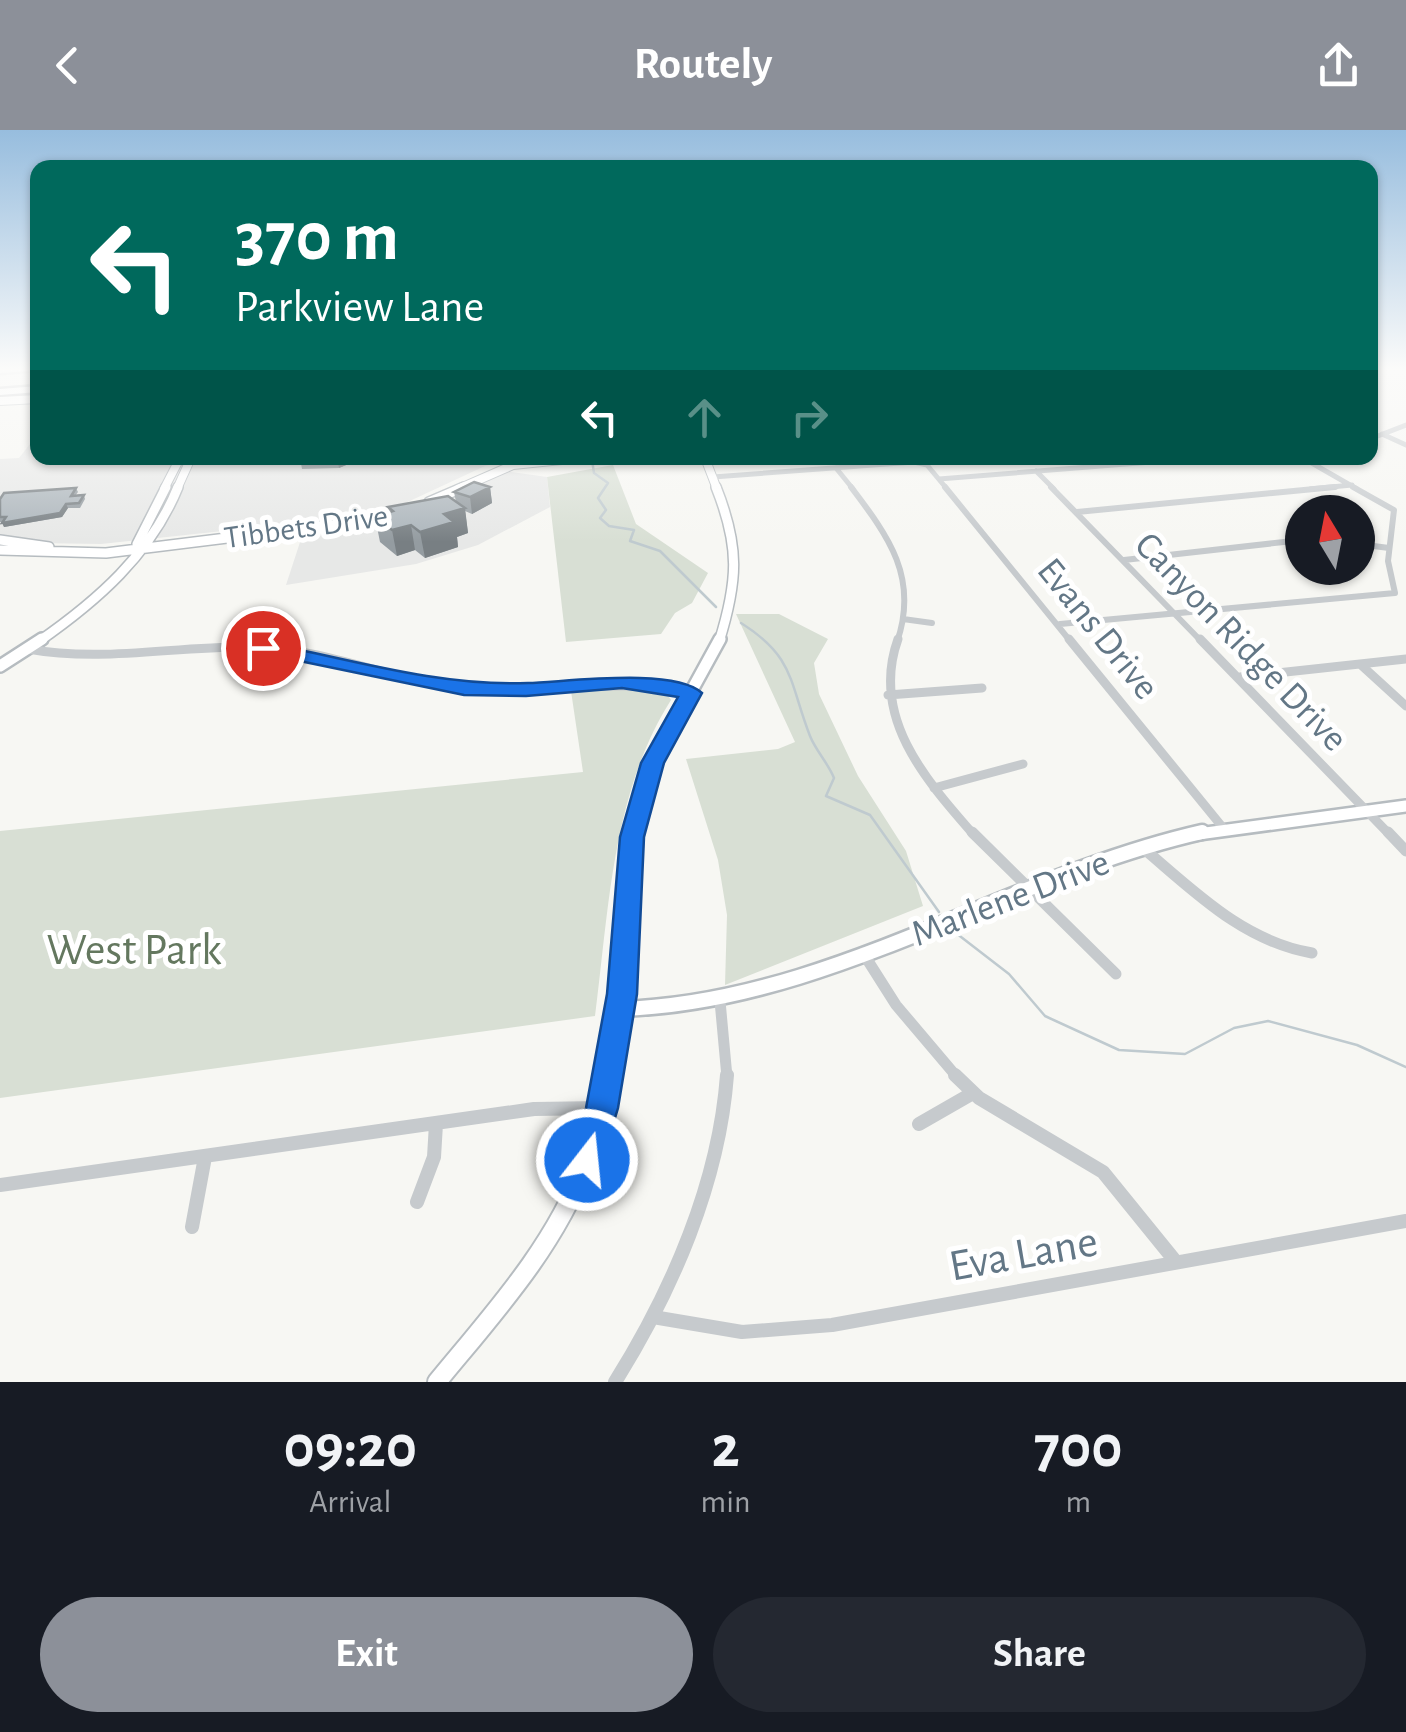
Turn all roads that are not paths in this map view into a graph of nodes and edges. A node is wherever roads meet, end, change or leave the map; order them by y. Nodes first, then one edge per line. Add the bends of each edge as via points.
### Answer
1 (1405, 425) edge
2 (1382, 434) junction
3 (1378, 436) edge
4 (1406, 445) edge
5 (176, 465) edge
6 (187, 465) edge
7 (509, 465) edge
8 (513, 465) edge
9 (708, 465) edge
10 (1113, 465) edge
11 (1317, 465) edge
12 (836, 468) junction
13 (1036, 471) junction
14 (485, 473) junction
15 (713, 477) junction
16 (940, 479) junction
17 (178, 483) junction
18 (166, 484) junction
19 (1355, 484) junction
20 (418, 504) edge
21 (400, 511) edge
22 (1077, 512) junction
23 (0, 540) edge
24 (1285, 542) edge
25 (143, 545) junction
26 (1375, 546) edge
27 (1388, 548) junction
28 (0, 550) edge
29 (28, 550) junction
30 (1124, 560) junction
31 (1177, 614) junction
32 (903, 619) junction
33 (932, 623) dead end
34 (1060, 624) junction
35 (28, 649) junction
36 (1406, 660) edge
37 (1360, 664) junction
38 (0, 666) edge
39 (1240, 677) junction
40 (982, 688) dead end
41 (691, 693) junction
42 (888, 696) junction
43 (1406, 706) edge
44 (1024, 764) dead end
45 (934, 788) junction
46 (1406, 806) edge
47 (1368, 810) junction
48 (1224, 828) junction
49 (1143, 848) junction
50 (1406, 851) edge
51 (1029, 889) junction
52 (863, 954) junction
53 (1312, 954) dead end
54 (1116, 974) dead end
55 (720, 1001) junction
56 (620, 1010) junction
57 (974, 1093) junction
58 (602, 1108) junction
59 (436, 1124) junction
60 (919, 1124) dead end
61 (205, 1157) junction
62 (0, 1185) edge
63 (417, 1202) dead end
64 (1406, 1221) edge
65 (192, 1227) dead end
66 (1176, 1262) junction
67 (653, 1317) junction
68 (437, 1382) edge
69 (615, 1382) edge

1 - 2 street
2 - 3 street
2 - 4 street
5 - 18 street
6 - 17 street
7 - 14 street, Tibbets Drive
8 - 14 street, Tibbets Drive
9 - 15 street
10 - 13 street
11 - 19 street
12 - 15 street
12 - 16 street, Evans Drive via 927,466
12 - 32 street via 906,578
13 - 16 street
13 - 22 street, Canyon Ridge Drive
14 - 20 street, Tibbets Drive
15 - 41 street via 736,553 726,625
16 - 34 street, Evans Drive
17 - 18 street
17 - 25 street
18 - 25 street
19 - 22 street
19 - 27 street via 1394,510
21 - 25 street, Tibbets Drive
22 - 30 street, Canyon Ridge Drive
23 - 29 street
24 - 30 street
25 - 29 street, Tibbets Drive
25 - 35 street via 116,582
26 - 27 street
27 - 31 street via 1392,595
28 - 29 street
30 - 31 street, Canyon Ridge Drive
31 - 34 street
31 - 39 street, Canyon Ridge Drive
32 - 33 street
32 - 42 street
34 - 48 street, Evans Drive
35 - 38 street
35 - 41 street via 82,659 255,647 464,688 622,682
36 - 37 street
37 - 39 street
37 - 43 street
39 - 47 street, Canyon Ridge Drive
40 - 42 street
41 - 56 street via 652,763 632,837
42 - 45 street
44 - 45 street
45 - 51 street
46 - 47 street, Marlene Drive
47 - 48 street, Marlene Drive
47 - 50 street, Canyon Ridge Drive
48 - 49 street, Marlene Drive
49 - 51 street, Marlene Drive
49 - 53 street via 1238,924 1280,949
51 - 52 street, Marlene Drive
51 - 54 street
52 - 55 street, Marlene Drive
52 - 57 street via 896,1005
55 - 56 street, Marlene Drive
55 - 67 street via 727,1048 721,1121 701,1195
56 - 58 street
57 - 60 street
57 - 66 street via 1103,1172
58 - 59 street via 546,1108
58 - 68 street via 572,1197 526,1271
59 - 61 street
59 - 63 street via 434,1157
61 - 62 street
61 - 65 street
64 - 66 street, Eva Lane
66 - 67 street, Eva Lane via 752,1335 702,1332
67 - 69 street

